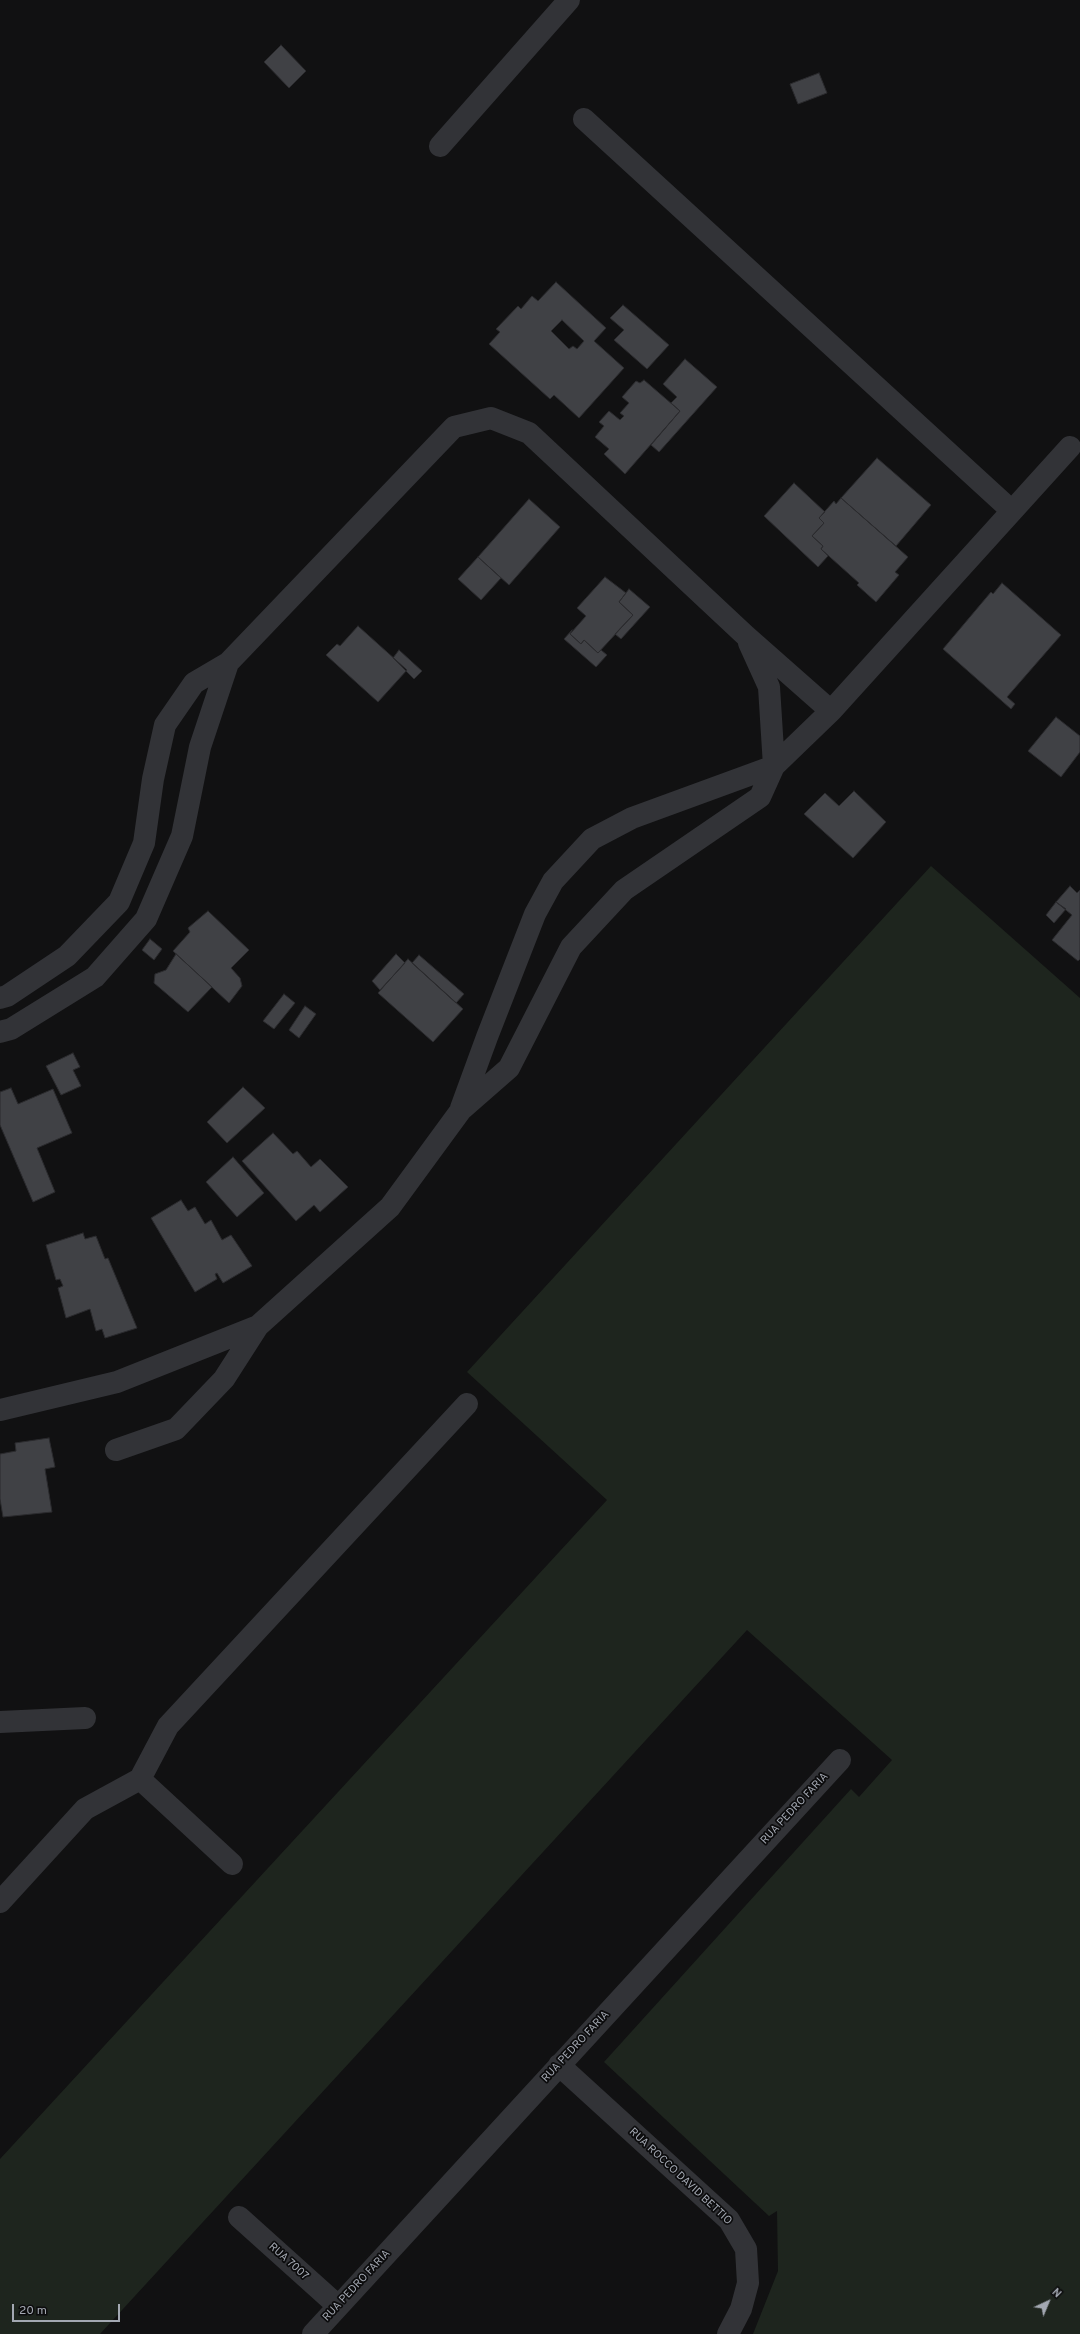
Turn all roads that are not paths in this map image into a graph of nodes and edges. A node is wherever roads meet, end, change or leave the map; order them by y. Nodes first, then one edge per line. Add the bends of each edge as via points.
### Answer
1 (569, 0) edge
2 (584, 119) dead end
3 (440, 146) dead end
4 (1070, 447) dead end
5 (1012, 511) junction
6 (746, 636) junction
7 (228, 663) junction
8 (831, 711) junction
9 (774, 766) junction
10 (0, 998) edge
11 (0, 1032) edge
12 (461, 1110) junction
13 (258, 1326) junction
14 (467, 1404) dead end
15 (0, 1410) edge
16 (116, 1450) dead end
17 (85, 1718) dead end
18 (0, 1722) edge
19 (840, 1760) dead end
20 (140, 1779) junction
21 (232, 1864) dead end
22 (0, 1902) edge
23 (559, 2065) junction
24 (239, 2217) dead end
25 (338, 2306) junction
26 (313, 2334) edge
27 (728, 2334) edge

1 - 3 street
2 - 5 street
4 - 5 street
5 - 8 street
6 - 7 street via 529,432 491,418 454,427
6 - 8 street
6 - 9 street via 769,687
7 - 10 street via 194,682 165,725 153,778 144,843 119,902 67,956 7,996
7 - 11 street via 200,747 182,836 146,919 95,977 12,1029
8 - 9 street
9 - 12 street via 760,797 624,890 571,947 509,1068
9 - 12 street via 632,818 592,839 553,881 535,914
12 - 13 street via 390,1207
13 - 15 street via 116,1382
13 - 16 street via 224,1379 176,1429
14 - 20 street via 168,1726
17 - 18 street
19 - 23 street, RUA PEDRO FARIA
20 - 21 street
20 - 22 street via 85,1809
23 - 25 street, RUA PEDRO FARIA
23 - 27 street, RUA ROCCO DAVID BETTIO via 729,2220 746,2249 748,2283 741,2309
24 - 25 street, RUA 7007
25 - 26 street, RUA PEDRO FARIA

